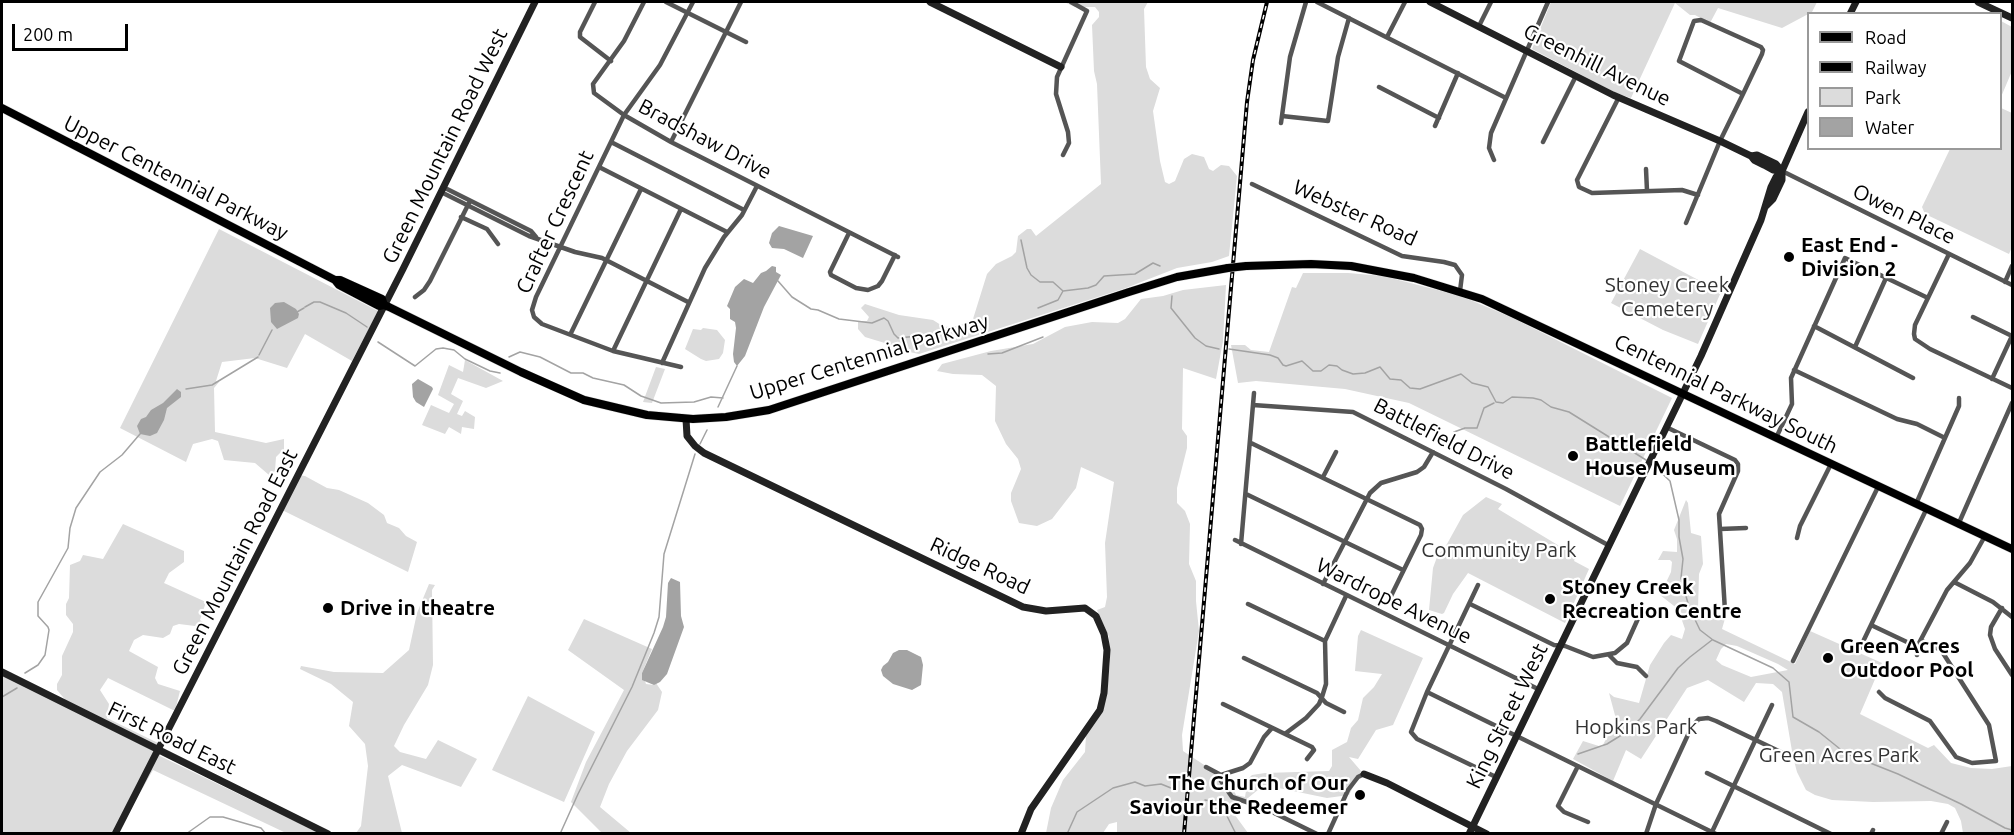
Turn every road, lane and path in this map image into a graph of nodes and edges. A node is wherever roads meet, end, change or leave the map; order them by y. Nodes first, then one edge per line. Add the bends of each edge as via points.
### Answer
1 (535, 2) edge
2 (595, 2) edge
3 (644, 2) edge
4 (666, 2) edge
5 (693, 2) edge
6 (741, 2) edge
7 (930, 2) edge
8 (1071, 2) edge
9 (1306, 2) edge
10 (1317, 2) edge
11 (1405, 2) edge
12 (1432, 2) edge
13 (1491, 2) edge
14 (1548, 2) edge
15 (1978, 2) edge
16 (1990, 4) edge
17 (688, 13) junction
18 (1349, 18) junction
19 (2013, 18) edge
20 (1479, 26) junction
21 (726, 31) junction
22 (1387, 37) junction
23 (746, 42) dead end
24 (1526, 50) junction
25 (611, 61) junction
26 (1061, 67) junction
27 (1458, 73) junction
28 (1575, 76) junction
29 (1379, 87) dead end
30 (1743, 94) junction
31 (1619, 97) junction
32 (1506, 98) junction
33 (2, 108) edge
34 (624, 115) junction
35 (1282, 116) junction
36 (1807, 116) edge
37 (1439, 118) junction
38 (1281, 123) dead end
39 (1435, 126) dead end
40 (1720, 141) junction
41 (611, 142) junction
42 (671, 142) junction
43 (1543, 142) dead end
44 (1063, 155) dead end
45 (1494, 160) dead end
46 (599, 167) junction
47 (1646, 169) dead end
48 (1782, 171) junction
49 (1252, 184) dead end
50 (757, 186) junction
51 (641, 189) junction
52 (442, 190) junction
53 (1647, 191) junction
54 (1698, 195) junction
55 (469, 203) junction
56 (681, 209) junction
57 (744, 210) junction
58 (461, 217) junction
59 (1686, 223) dead end
60 (728, 232) junction
61 (849, 233) junction
62 (498, 244) dead end
63 (560, 247) junction
64 (1949, 254) junction
65 (606, 260) junction
66 (1246, 266) joint
67 (2013, 266) edge
68 (1886, 278) junction
69 (647, 280) junction
70 (2005, 282) junction
71 (2013, 285) edge
72 (1460, 291) junction
73 (415, 297) dead end
74 (1928, 298) junction
75 (688, 302) junction
76 (384, 305) junction
77 (1973, 317) dead end
78 (1814, 326) junction
79 (571, 333) junction
80 (2012, 336) edge
81 (1855, 347) junction
82 (613, 351) junction
83 (662, 363) junction
84 (681, 367) dead end
85 (1794, 370) junction
86 (1913, 378) dead end
87 (1992, 379) junction
88 (2013, 388) edge
89 (1254, 393) dead end
90 (1683, 394) junction
91 (1959, 398) dead end
92 (2013, 403) edge
93 (1253, 405) junction
94 (686, 418) junction
95 (1666, 427) junction
96 (1776, 438) junction
97 (1945, 438) junction
98 (1251, 442) junction
99 (1336, 452) dead end
100 (1433, 452) junction
101 (1831, 464) junction
102 (1323, 477) junction
103 (1878, 487) junction
104 (1246, 494) junction
105 (1365, 499) junction
106 (1916, 504) junction
107 (1926, 510) junction
108 (1958, 525) junction
109 (1746, 528) dead end
110 (1720, 529) junction
111 (1985, 536) junction
112 (1797, 538) dead end
113 (1235, 540) dead end
114 (1344, 540) junction
115 (1241, 544) junction
116 (1608, 545) junction
117 (2013, 549) edge
118 (1403, 570) junction
119 (1954, 582) junction
120 (1323, 584) junction
121 (1478, 585) dead end
122 (1346, 596) junction
123 (1391, 596) dead end
124 (1248, 604) dead end
125 (1470, 604) junction
126 (1641, 606) dead end
127 (2002, 608) junction
128 (1725, 611) dead end
129 (2013, 617) edge
130 (1871, 625) junction
131 (1325, 641) junction
132 (1920, 643) junction
133 (1559, 646) junction
134 (1450, 647) junction
135 (1860, 648) dead end
136 (1609, 656) junction
137 (1917, 656) dead end
138 (1244, 658) dead end
139 (1793, 661) dead end
140 (2, 672) edge
141 (2013, 675) edge
142 (1646, 676) dead end
143 (1538, 689) junction
144 (1427, 692) junction
145 (1879, 692) dead end
146 (1322, 697) junction
147 (1223, 704) dead end
148 (1772, 705) dead end
149 (1344, 712) dead end
150 (1272, 728) junction
151 (1286, 734) junction
152 (1515, 736) junction
153 (1757, 740) junction
154 (158, 750) junction
155 (1786, 755) dead end
156 (1307, 759) dead end
157 (1578, 766) junction
158 (1206, 767) dead end
159 (1707, 773) dead end
160 (1364, 774) joint
161 (1221, 775) junction
162 (1496, 777) junction
163 (1735, 786) junction
164 (1656, 804) junction
165 (1588, 822) dead end
166 (1947, 822) dead end
167 (1471, 830) edge
168 (1713, 833) edge
169 (115, 834) edge
170 (328, 834) edge
171 (1021, 834) edge
172 (1317, 834) edge
173 (1328, 834) edge
174 (1487, 834) edge
175 (1646, 834) edge
176 (1831, 834) edge
177 (1941, 834) edge

1 - 52 street, Green Mountain Road West
2 - 25 street via 580,38
3 - 25 street, Bradshaw Drive
4 - 17 street
5 - 17 street, Crafter Crescent
6 - 21 street
7 - 26 street
8 - 26 street via 1087,11
9 - 35 street via 1290,57
10 - 18 street
11 - 22 street
12 - 20 street, Greenhill Avenue
13 - 20 street
14 - 24 street
15 - 16 street
16 - 19 street
17 - 21 street
17 - 34 street, Crafter Crescent via 660,65
18 - 22 street
18 - 35 street via 1328,121
20 - 24 street, Greenhill Avenue
21 - 23 street
21 - 42 street
22 - 27 street
24 - 28 street, Greenhill Avenue
24 - 32 street
25 - 34 street, Bradshaw Drive via 593,84 594,93
26 - 44 street via 1056,94 1069,143
27 - 32 street
27 - 37 street
28 - 31 street, Greenhill Avenue
28 - 43 street
29 - 37 street
30 - 30 street via 1761,47 1701,20 1694,21 1679,61
30 - 40 street
31 - 40 street, Greenhill Avenue
31 - 53 street via 1577,183 1592,193
32 - 45 street via 1491,133 1489,148
33 - 76 main road, Upper Centennial Parkway via 335,280 382,299
34 - 41 street, Crafter Crescent
34 - 42 street, Bradshaw Drive
35 - 38 street
36 - 48 street, King Street West
37 - 39 street
40 - 48 street, Greenhill Avenue via 1776,164
40 - 54 street
41 - 46 street, Crafter Crescent
41 - 57 street
42 - 50 street, Bradshaw Drive
46 - 51 street
46 - 63 street, Crafter Crescent
47 - 53 street
48 - 64 street, Owen Place
48 - 90 street, King Street West via 1782,180 1766,206
49 - 72 street, Webster Road via 1402,256 1455,265 1462,275
50 - 57 street
50 - 61 street, Bradshaw Drive
51 - 56 street
51 - 65 street
52 - 55 street
52 - 76 street, Green Mountain Road West
53 - 54 street via 1683,190
54 - 59 street
55 - 58 street
55 - 63 street
56 - 60 street
56 - 69 street
57 - 60 street
58 - 62 street via 487,228
58 - 73 street via 430,281
60 - 75 street
61 - 61 street, Bradshaw Drive via 830,268 831,275 856,288 873,289 896,256
63 - 65 street
63 - 79 street, Crafter Crescent via 532,310 542,324
64 - 70 street, Owen Place
64 - 74 street
65 - 69 street
65 - 79 street
66 - 72 main road, Centennial Parkway South via 1351,266
66 - 94 main road, Upper Centennial Parkway, bridge via 1177,278 1129,292 780,407 726,417
67 - 70 street
68 - 74 street
68 - 78 street via 1845,258
68 - 81 street
69 - 75 street
69 - 82 street
70 - 71 street, Owen Place
72 - 90 main road, Centennial Parkway South
74 - 87 street via 1914,330 1916,339
75 - 83 street
76 - 94 main road, Upper Centennial Parkway via 584,400 647,415
76 - 154 street, Green Mountain Road East
77 - 80 street
78 - 81 street
78 - 85 street
79 - 82 street, Crafter Crescent
80 - 87 street
81 - 86 street
82 - 83 street, Crafter Crescent
83 - 84 street, Crafter Crescent
85 - 96 street via 1791,407
85 - 97 street
87 - 88 street
89 - 93 street
90 - 95 street, King Street West
90 - 96 main road, Centennial Parkway South
91 - 97 street
92 - 108 street
93 - 98 street
93 - 100 street, Battlefield Drive via 1353,412
94 - 171 street, Ridge Road via 687,436 704,453 1023,607 1046,611 1085,608 1096,616 1107,650 1100,710 1031,809
95 - 110 street via 1738,464 1719,514
95 - 116 street, King Street West
96 - 101 main road, Centennial Parkway South
97 - 106 street
98 - 102 street
98 - 104 street
99 - 102 street
100 - 105 street via 1417,472 1381,483
100 - 116 street, Battlefield Drive
101 - 103 main road, Centennial Parkway South
101 - 112 street
102 - 105 street
103 - 106 main road, Centennial Parkway South
103 - 139 street
104 - 114 street
104 - 115 street
105 - 114 street
105 - 118 street via 1422,528
106 - 107 main road, Centennial Parkway South
107 - 108 main road, Centennial Parkway South
107 - 130 street
108 - 111 main road, Centennial Parkway South
109 - 110 street
110 - 128 street
111 - 117 main road, Centennial Parkway South
111 - 119 street
113 - 115 street, Wardrope Avenue
114 - 118 street
114 - 120 street
115 - 120 street, Wardrope Avenue
116 - 133 street, King Street West
118 - 123 street
119 - 127 street
119 - 132 street
120 - 122 street, Wardrope Avenue
121 - 125 street
122 - 131 street
122 - 134 street, Wardrope Avenue
124 - 131 street
125 - 133 street
125 - 134 street
126 - 136 street via 1627,643
127 - 129 street
127 - 141 street via 1990,635
130 - 132 street via 1909,643
130 - 135 street
131 - 146 street via 1326,684
132 - 137 street
132 - 145 street via 1941,650 1989,725 1996,761 1972,762 1956,757 1930,721
133 - 136 street via 1588,656
133 - 143 street, King Street West
134 - 143 street, Wardrope Avenue
134 - 144 street
136 - 142 street via 1617,663 1637,667
138 - 146 street
140 - 154 street, First Road East
143 - 152 street, King Street West
144 - 152 street
144 - 162 street via 1412,728 1413,736
146 - 149 street
146 - 151 street via 1306,718
147 - 150 street
148 - 153 street
150 - 151 street
150 - 161 street via 1250,763
151 - 156 street via 1314,749
152 - 157 street
152 - 162 street, King Street West
153 - 155 street
153 - 163 street
153 - 164 street via 1708,718 1699,719 1692,726
154 - 169 street, Green Mountain Road East
154 - 170 street, First Road East
157 - 164 street
157 - 165 street via 1558,806
158 - 161 street
159 - 163 street
160 - 167 street via 1388,783
160 - 173 street via 1348,790
161 - 172 street via 1232,797
162 - 167 street, King Street West
163 - 168 street
163 - 176 street
164 - 168 street
164 - 175 street
166 - 177 street
167 - 174 street

